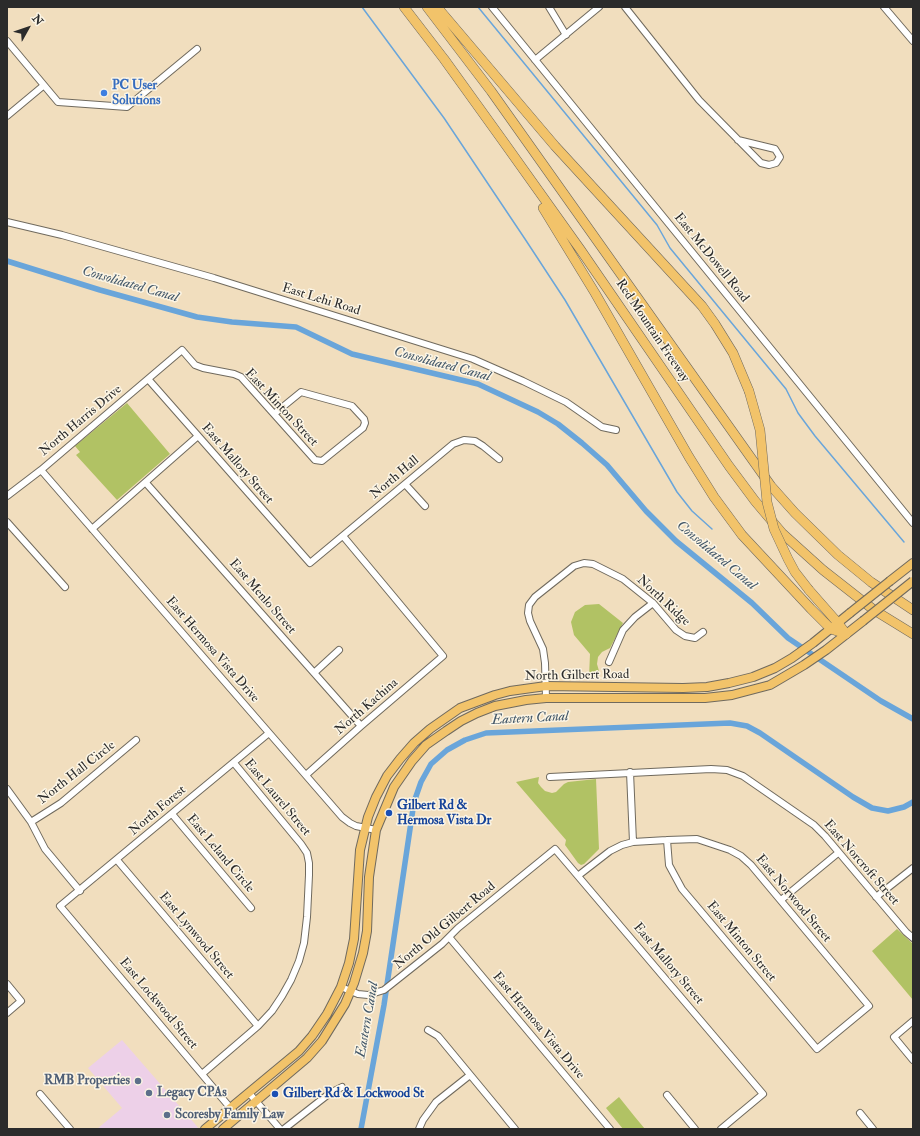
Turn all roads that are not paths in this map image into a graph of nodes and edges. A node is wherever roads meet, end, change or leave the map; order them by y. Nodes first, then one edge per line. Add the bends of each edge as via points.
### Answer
1 (404, 7) edge
2 (428, 7) edge
3 (437, 7) edge
4 (492, 7) edge
5 (549, 7) edge
6 (599, 7) edge
7 (625, 7) edge
8 (884, 7) edge
9 (566, 35) junction
10 (7, 41) edge
11 (913, 41) edge
12 (198, 49) dead end
13 (535, 60) junction
14 (43, 86) junction
15 (7, 116) edge
16 (738, 140) junction
17 (504, 141) junction
18 (7, 222) edge
19 (182, 350) joint
20 (148, 379) junction
21 (274, 414) junction
22 (616, 430) dead end
23 (198, 436) junction
24 (500, 459) dead end
25 (40, 470) junction
26 (146, 483) junction
27 (405, 484) junction
28 (7, 496) edge
29 (425, 506) dead end
30 (7, 522) edge
31 (913, 523) edge
32 (92, 529) junction
33 (343, 536) junction
34 (310, 563) joint
35 (913, 563) edge
36 (913, 581) edge
37 (65, 587) dead end
38 (653, 603) junction
39 (913, 610) edge
40 (838, 623) junction
41 (831, 629) junction
42 (704, 632) dead end
43 (846, 634) junction
44 (913, 634) edge
45 (339, 650) dead end
46 (609, 662) dead end
47 (314, 673) junction
48 (546, 686) junction
49 (546, 698) junction
50 (361, 726) junction
51 (270, 733) junction
52 (136, 740) dead end
53 (234, 763) junction
54 (630, 772) junction
55 (306, 775) junction
56 (550, 777) dead end
57 (7, 789) edge
58 (172, 814) junction
59 (31, 822) junction
60 (365, 828) junction
61 (376, 830) junction
62 (667, 840) junction
63 (633, 842) junction
64 (555, 849) joint
65 (838, 852) junction
66 (117, 860) junction
67 (913, 868) edge
68 (579, 875) junction
69 (80, 891) junction
70 (876, 897) junction
71 (781, 900) junction
72 (60, 906) joint
73 (251, 908) dead end
74 (449, 937) junction
75 (913, 938) edge
76 (7, 984) edge
77 (341, 987) junction
78 (351, 992) junction
79 (869, 1006) joint
80 (7, 1013) edge
81 (913, 1021) edge
82 (258, 1026) junction
83 (428, 1030) dead end
84 (913, 1060) edge
85 (202, 1074) junction
86 (470, 1075) junction
87 (342, 1087) dead end
88 (249, 1093) junction
89 (40, 1094) dead end
90 (667, 1095) dead end
91 (256, 1102) junction
92 (230, 1108) junction
93 (860, 1113) dead end
94 (238, 1117) junction
95 (70, 1129) edge
96 (205, 1129) edge
97 (223, 1129) edge
98 (280, 1129) edge
99 (284, 1129) edge
100 (419, 1129) edge
101 (515, 1129) edge
102 (610, 1129) edge
103 (695, 1129) edge
104 (721, 1129) edge
105 (873, 1129) edge

1 - 17 highway, Red Mountain Freeway
2 - 39 highway, Red Mountain Freeway via 496,98 771,486 838,556
3 - 40 highway, bridge via 555,146 702,306 715,324 732,353 749,391 760,430 767,502 774,529 795,572
4 - 13 street, East McDowell Road
5 - 9 street
6 - 9 street
7 - 16 street via 699,100
8 - 11 street
9 - 13 street
10 - 14 street
12 - 14 street via 127,107 58,102
13 - 31 street, East McDowell Road
14 - 15 street
16 - 16 street via 761,163 776,163 780,157 775,149
17 - 41 highway via 514,164 572,254 710,492 759,554
17 - 44 highway, Red Mountain Freeway via 759,506 793,543 828,574 874,610
18 - 22 street, East Lehi Road via 62,234 214,278 473,359 566,402 602,427
19 - 20 street, North Harris Drive
19 - 21 street, East Minton Street via 195,365 241,377
20 - 23 street, East Mallory Street
20 - 25 street, North Harris Drive
21 - 21 street, East Minton Street via 315,460 322,461 363,428 365,423 352,406 301,392
23 - 26 street
23 - 34 street, East Mallory Street
24 - 27 street, North Hall via 475,441 464,440 453,444
25 - 28 street, North Harris Drive
25 - 32 street, East Hermosa Vista Drive
26 - 32 street
26 - 47 street, East Menlo Street
27 - 29 street
27 - 33 street, North Hall
30 - 37 street
32 - 51 street, East Hermosa Vista Drive
33 - 34 street, North Hall
33 - 50 street, North Kachina via 443,656
35 - 40 main road, North Gilbert Road, bridge
36 - 43 main road, North Gilbert Road, bridge
38 - 42 street, North Ridge via 676,630 685,636 695,638
38 - 46 street via 635,617 624,630
38 - 48 street, North Ridge via 623,579 603,568 584,563 574,566 535,597 529,605 530,621 543,649
40 - 41 main road, North Gilbert Road
40 - 43 highway
41 - 43 highway
41 - 48 main road, North Gilbert Road via 775,668 729,683 707,687
43 - 49 main road, North Gilbert Road via 804,665 770,685 720,697
45 - 47 street
47 - 50 street, East Menlo Street
48 - 49 street, North Ridge
48 - 60 main road, North Gilbert Road via 510,691 479,700 460,708 430,729 414,743 387,776
49 - 61 main road, North Gilbert Road via 495,706 461,721 426,745 412,760 394,787
50 - 55 street, North Kachina
51 - 53 street, North Forest
51 - 55 street, East Hermosa Vista Drive
52 - 59 street, North Hall Circle via 61,803
53 - 58 street, North Forest
53 - 82 street, East Laurel Street via 301,844 307,853 309,863 307,917 299,961 282,996
54 - 56 street, East Norcroft Street
54 - 63 street
54 - 65 street, East Norcroft Street via 711,769 727,770 743,776 814,825
55 - 60 street, East Hermosa Vista Drive via 342,817
57 - 59 street
58 - 66 street, North Forest
58 - 73 street, East Leland Circle
59 - 69 street via 45,849
60 - 61 street, East Hermosa Vista Drive
60 - 77 main road, North Gilbert Road via 358,869 354,939
61 - 78 main road, North Gilbert Road via 369,877 367,931
62 - 63 street, East Norwood Street
62 - 71 street, East Norwood Street via 696,839 742,856
62 - 79 street, East Minton Street via 669,865 682,889 817,1049
63 - 68 street, East Norwood Street via 610,851
64 - 68 street, East Mallory Street
64 - 74 street, North Old Gilbert Road
65 - 70 street, East Norcroft Street
65 - 71 street
66 - 69 street, North Forest
66 - 82 street, East Lynwood Street
67 - 70 street
68 - 104 street, East Mallory Street via 763,1094
69 - 72 street, North Forest
70 - 75 street, East Norcroft Street
71 - 79 street, East Norwood Street
72 - 85 street, East Lockwood Street
74 - 78 street, North Old Gilbert Road via 393,984 377,994
74 - 102 street, East Hermosa Vista Drive
76 - 80 street via 21,1001
77 - 78 street, North Old Gilbert Road
77 - 88 main road, North Gilbert Road via 312,1036
78 - 91 main road, North Gilbert Road via 322,1041 290,1074
81 - 84 street via 894,1037
82 - 85 street
83 - 86 street via 438,1036
85 - 92 street, East Lockwood Street
86 - 100 street via 436,1102
86 - 101 street
87 - 99 street via 330,1093
88 - 91 street
88 - 92 main road, North Gilbert Road
89 - 95 street
90 - 103 street
91 - 94 main road, North Gilbert Road
91 - 98 street
92 - 94 street, East Lockwood Street
92 - 96 main road, North Gilbert Road
93 - 105 street
94 - 97 main road, North Gilbert Road

